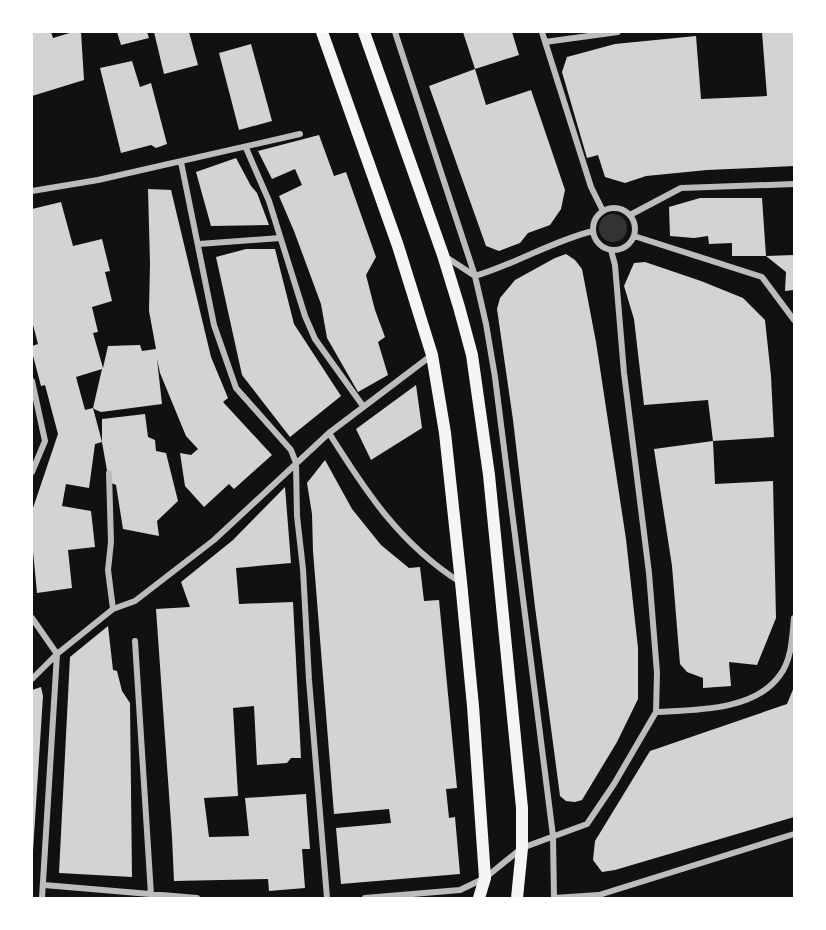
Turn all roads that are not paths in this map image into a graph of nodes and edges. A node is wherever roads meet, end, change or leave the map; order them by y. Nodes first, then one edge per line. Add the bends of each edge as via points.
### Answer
1 (322, 32) edge
2 (364, 32) edge
3 (395, 32) edge
4 (542, 32) edge
5 (618, 32) edge
6 (545, 42) junction
7 (300, 134) dead end
8 (246, 148) junction
9 (181, 162) junction
10 (795, 184) edge
11 (32, 191) edge
12 (603, 211) junction
13 (630, 215) junction
14 (593, 231) junction
15 (634, 236) junction
16 (280, 238) junction
17 (199, 244) junction
18 (611, 249) junction
19 (442, 255) junction
20 (476, 276) junction
21 (795, 320) edge
22 (432, 355) junction
23 (32, 381) edge
24 (363, 406) junction
25 (329, 433) junction
26 (296, 463) junction
27 (32, 472) edge
28 (109, 473) dead end
29 (460, 582) junction
30 (113, 609) junction
31 (32, 618) edge
32 (795, 618) edge
33 (135, 641) dead end
34 (57, 654) junction
35 (32, 680) edge
36 (656, 712) junction
37 (795, 834) edge
38 (553, 836) junction
39 (522, 848) junction
40 (485, 878) junction
41 (44, 885) junction
42 (151, 895) junction
43 (42, 898) edge
44 (197, 898) edge
45 (327, 898) edge
46 (365, 898) edge
47 (478, 898) edge
48 (517, 898) edge
49 (554, 898) edge

1 - 22 main road
2 - 19 main road
3 - 20 street
4 - 6 street
5 - 6 street
6 - 12 street via 591,187
7 - 8 street
8 - 9 street
8 - 16 street
9 - 11 street
9 - 17 street
10 - 13 street via 681,188
12 - 13 street via 612,207
12 - 14 street via 596,218
13 - 15 street
14 - 18 street via 598,243
14 - 20 street via 568,237
15 - 18 street via 625,247
15 - 21 street via 762,277
16 - 17 street
16 - 24 street via 315,339
17 - 26 street via 214,324 236,388 291,450
18 - 36 street via 649,573
19 - 20 street
19 - 39 main road via 472,355 489,475 522,808
20 - 38 street via 495,377
22 - 24 street
22 - 29 main road via 445,433
23 - 27 street via 45,441
24 - 25 street
25 - 26 street
25 - 29 street via 356,476 407,540 434,566
26 - 30 street via 214,540 135,601
26 - 45 street
28 - 30 street via 108,570
29 - 40 main road
30 - 34 street
31 - 34 street
32 - 36 street via 790,653 781,675 769,687 737,704
33 - 42 street
34 - 35 street
34 - 41 street
36 - 38 street via 587,824
37 - 49 street via 599,895
38 - 39 street
38 - 49 street
39 - 40 street
39 - 48 main road
40 - 46 street via 460,890
40 - 47 main road
41 - 42 street
41 - 43 street
42 - 44 street

